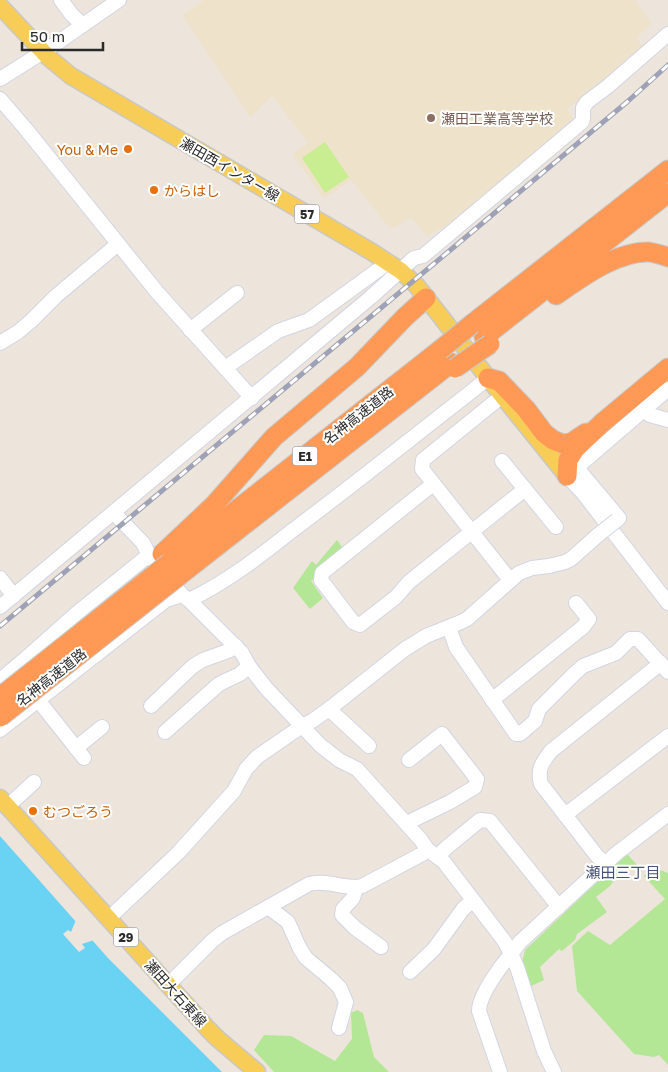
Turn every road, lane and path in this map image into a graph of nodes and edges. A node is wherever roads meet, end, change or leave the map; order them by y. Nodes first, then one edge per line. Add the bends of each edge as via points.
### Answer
1 (61, 0) edge
2 (119, 0) edge
3 (0, 6) edge
4 (83, 25) junction
5 (668, 34) edge
6 (43, 52) junction
7 (0, 79) edge
8 (0, 99) edge
9 (668, 170) edge
10 (668, 193) edge
11 (118, 244) junction
12 (668, 257) edge
13 (395, 266) junction
14 (237, 293) dead end
15 (426, 298) junction
16 (190, 330) junction
17 (482, 335) junction
18 (0, 343) edge
19 (448, 360) junction
20 (225, 368) junction
21 (668, 368) edge
22 (488, 378) junction
23 (668, 390) edge
24 (502, 396) junction
25 (252, 398) junction
26 (462, 399) junction
27 (645, 411) junction
28 (476, 417) junction
29 (668, 420) edge
30 (602, 423) junction
31 (502, 460) dead end
32 (572, 472) junction
33 (434, 484) junction
34 (525, 488) junction
35 (114, 513) junction
36 (556, 527) dead end
37 (472, 532) junction
38 (165, 562) junction
39 (0, 578) edge
40 (510, 580) junction
41 (14, 596) junction
42 (186, 598) junction
43 (576, 603) dead end
44 (668, 603) edge
45 (0, 607) edge
46 (449, 627) junction
47 (236, 646) junction
48 (249, 666) junction
49 (664, 667) edge
50 (1, 690) edge
51 (38, 700) junction
52 (492, 700) junction
53 (152, 702) dead end
54 (329, 709) junction
55 (0, 717) edge
56 (302, 726) junction
57 (102, 728) dead end
58 (0, 730) edge
59 (165, 732) dead end
60 (668, 736) edge
61 (368, 746) dead end
62 (408, 760) dead end
63 (34, 782) dead end
64 (4, 802) edge
65 (668, 814) edge
66 (565, 815) junction
67 (408, 825) junction
68 (432, 853) junction
69 (605, 864) junction
70 (356, 888) junction
71 (473, 900) junction
72 (268, 907) junction
73 (559, 907) junction
74 (108, 918) junction
75 (381, 947) dead end
76 (511, 954) junction
77 (410, 972) dead end
78 (168, 984) junction
79 (340, 1028) dead end
80 (257, 1072) edge
81 (500, 1072) edge
82 (554, 1072) edge

1 - 4 street
2 - 4 street
3 - 6 main road, 瀬田西インター線 / 57
4 - 6 street
5 - 13 street via 587,102 582,122 423,256
6 - 7 street
6 - 13 main road, 瀬田西インター線 / 57 via 90,88
8 - 11 street
9 - 17 highway, 名神高速道路 / E1
10 - 17 highway, 名神高速道路 / E1
11 - 16 street
11 - 18 street via 18,332
12 - 17 highway via 651,252 611,261
13 - 15 main road, 瀬田西インター線 / 57
13 - 20 street via 309,320 278,331
13 - 25 street via 371,298
14 - 16 street
15 - 22 main road, 瀬田西インター線 / 57
15 - 38 highway via 357,367 274,437
16 - 20 street
17 - 19 highway, 名神高速道路 / E1
19 - 38 highway, 名神高速道路 / E1
19 - 38 highway, 名神高速道路 / E1 via 391,410
20 - 25 street
21 - 30 highway
22 - 24 main road, 瀬田西インター線 / 57
22 - 26 street
22 - 30 highway via 499,381 544,433 563,444 571,443
23 - 27 street
24 - 28 street
24 - 32 main road, 瀬田西インター線 / 57
25 - 35 street
26 - 28 street
26 - 42 street via 336,499 233,575 211,590
27 - 29 street via 650,416
27 - 32 street
28 - 33 street via 423,460 422,469
30 - 32 highway via 568,460
31 - 34 street
32 - 40 street, bridge via 619,518 571,559 532,568
32 - 44 street via 583,493
33 - 37 street
33 - 37 street via 322,574 321,580 353,622 360,625
34 - 36 street
34 - 37 street
35 - 38 street
35 - 41 street
37 - 40 street
38 - 42 street
38 - 50 highway, bridge
38 - 55 highway, 名神高速道路 / E1, bridge
39 - 41 street
40 - 46 street via 467,619
41 - 45 street
42 - 47 street
42 - 51 street via 166,600
43 - 52 street via 589,619 583,627
46 - 52 street via 456,647
46 - 54 street via 405,648
47 - 48 street
47 - 53 street via 175,677
48 - 56 street
48 - 59 street via 219,684
49 - 52 street via 638,639 630,639 616,652 583,666 538,709 534,721 520,734 516,734
49 - 66 street via 551,750 541,764 538,775 541,784
51 - 57 street via 80,753
51 - 58 street
54 - 56 street
54 - 61 street
56 - 67 street via 339,760 357,769
56 - 74 street via 249,764 234,791 178,853
60 - 66 street
62 - 67 street via 442,734 477,779 476,787
63 - 64 street
64 - 74 main road, 瀬田大石東線 / 29
65 - 69 street
66 - 69 street
67 - 68 street
68 - 70 street via 424,852
68 - 71 street via 444,862
68 - 73 street via 446,848 480,820 490,821
69 - 73 street
70 - 72 street via 309,884
70 - 75 street via 342,915
71 - 76 street
71 - 77 street via 463,908 434,949
72 - 78 street via 222,933
72 - 79 street via 288,922 306,958 340,988 346,1002
73 - 76 street
74 - 78 main road, 瀬田大石東線 / 29
76 - 81 street via 479,1004
76 - 82 street
78 - 80 main road, 瀬田大石東線 / 29 via 218,1039

